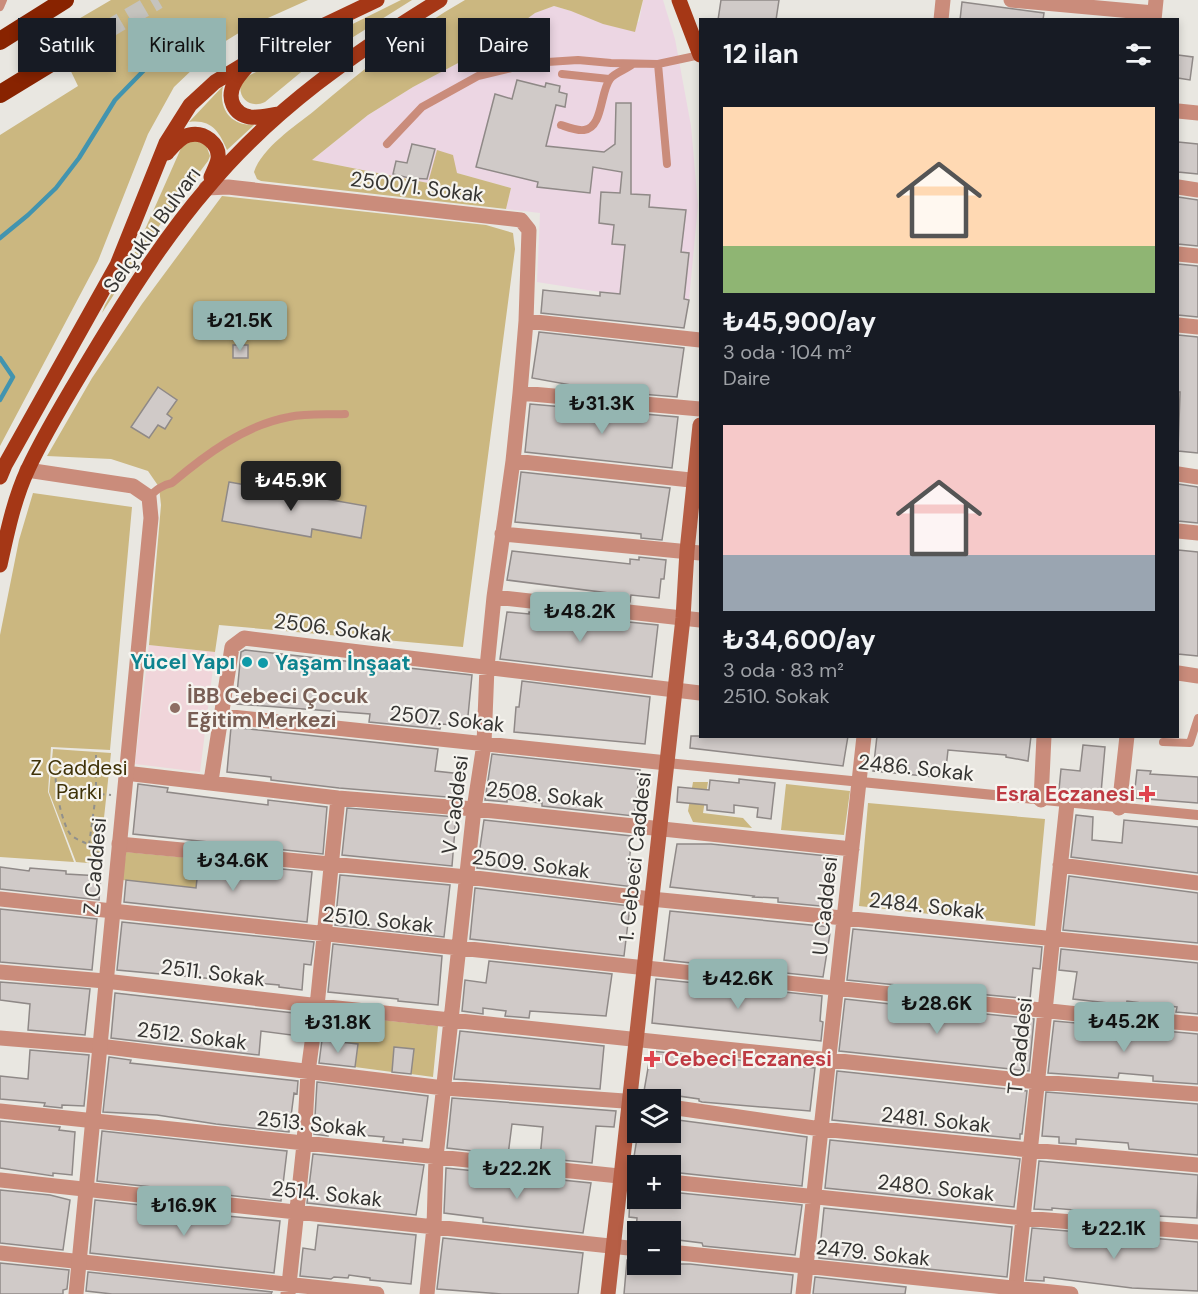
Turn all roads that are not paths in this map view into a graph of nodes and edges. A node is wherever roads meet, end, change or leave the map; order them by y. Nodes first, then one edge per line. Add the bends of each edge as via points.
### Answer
1 (3, 0) edge
2 (65, 0) edge
3 (377, 0) edge
4 (440, 0) edge
5 (679, 0) edge
6 (690, 0) edge
7 (943, 0) edge
8 (1011, 0) edge
9 (0, 7) edge
10 (1154, 11) edge
11 (339, 18) edge
12 (941, 18) edge
13 (0, 41) edge
14 (699, 50) edge
15 (699, 52) edge
16 (699, 55) edge
17 (635, 63) junction
18 (658, 64) junction
19 (238, 68) edge
20 (36, 72) edge
21 (243, 72) edge
22 (562, 74) dead end
23 (609, 80) junction
24 (0, 94) edge
25 (1179, 111) edge
26 (1198, 113) edge
27 (279, 114) junction
28 (561, 125) dead end
29 (387, 144) dead end
30 (158, 163) junction
31 (667, 164) dead end
32 (1179, 187) edge
33 (206, 188) junction
34 (1198, 190) edge
35 (1179, 254) edge
36 (1198, 256) edge
37 (526, 321) junction
38 (1179, 325) edge
39 (1198, 327) edge
40 (699, 340) edge
41 (520, 393) junction
42 (699, 410) edge
43 (345, 414) dead end
44 (699, 444) edge
45 (513, 461) junction
46 (27, 470) junction
47 (1179, 474) edge
48 (0, 477) edge
49 (1198, 477) edge
50 (697, 481) edge
51 (149, 497) junction
52 (1179, 531) edge
53 (1198, 533) edge
54 (502, 534) junction
55 (694, 552) edge
56 (0, 565) edge
57 (495, 597) junction
58 (683, 618) junction
59 (699, 620) edge
60 (487, 667) junction
61 (1179, 673) edge
62 (1198, 676) edge
63 (675, 690) junction
64 (699, 693) edge
65 (222, 717) junction
66 (1198, 718) edge
67 (864, 738) edge
68 (1044, 738) edge
69 (1127, 738) edge
70 (1163, 742) dead end
71 (484, 744) junction
72 (667, 763) junction
73 (125, 773) junction
74 (211, 782) junction
75 (859, 782) junction
76 (338, 798) junction
77 (1041, 800) junction
78 (1067, 802) junction
79 (1119, 807) junction
80 (474, 809) junction
81 (1198, 815) edge
82 (659, 829) junction
83 (852, 849) junction
84 (118, 850) junction
85 (332, 864) junction
86 (1060, 865) junction
87 (467, 877) junction
88 (1198, 883) edge
89 (651, 899) junction
90 (0, 900) edge
91 (112, 913) junction
92 (844, 919) junction
93 (324, 935) junction
94 (1053, 940) junction
95 (459, 950) junction
96 (1198, 953) edge
97 (644, 968) junction
98 (0, 972) edge
99 (105, 981) junction
100 (837, 989) junction
101 (317, 1006) junction
102 (1045, 1011) junction
103 (451, 1019) junction
104 (1198, 1024) edge
105 (0, 1038) edge
106 (636, 1040) junction
107 (99, 1046) junction
108 (829, 1060) junction
109 (308, 1072) junction
110 (1038, 1082) junction
111 (444, 1088) junction
112 (634, 1089) edge
113 (1198, 1094) edge
114 (627, 1102) edge
115 (681, 1109) edge
116 (0, 1111) edge
117 (92, 1122) junction
118 (821, 1129) junction
119 (627, 1140) edge
120 (304, 1144) junction
121 (1030, 1150) junction
122 (436, 1157) junction
123 (1198, 1165) edge
124 (621, 1177) junction
125 (627, 1177) edge
126 (0, 1180) edge
127 (681, 1183) edge
128 (86, 1189) junction
129 (814, 1197) junction
130 (297, 1212) junction
131 (1023, 1218) junction
132 (434, 1227) junction
133 (1198, 1232) edge
134 (613, 1246) junction
135 (627, 1248) edge
136 (0, 1253) edge
137 (681, 1253) edge
138 (78, 1262) junction
139 (806, 1267) junction
140 (289, 1289) edge
141 (1016, 1291) edge
142 (76, 1294) edge
143 (377, 1294) edge
144 (427, 1294) edge
145 (608, 1294) edge
146 (803, 1294) edge
147 (1071, 1294) edge

1 - 9 lane
2 - 13 highway
3 - 11 main road, Selçuklu Bulvarı
4 - 27 main road, Selçuklu Bulvarı via 329,73
5 - 15 main road
6 - 14 main road
7 - 12 street
8 - 10 street
16 - 18 lane
17 - 18 lane
17 - 23 lane
17 - 29 lane via 532,63 478,76 423,107
18 - 31 lane
19 - 30 main road, Selçuklu Bulvarı via 190,105
20 - 24 highway
21 - 27 main road via 234,83 232,105 249,117
22 - 23 lane
23 - 28 lane via 599,115 590,128
25 - 26 street
27 - 33 main road, Selçuklu Bulvarı
30 - 33 main road via 188,135 207,137 218,152 218,160
30 - 48 main road, Selçuklu Bulvarı via 117,265
32 - 34 street
33 - 37 street, 2500/1. Sokak via 228,187 520,220 529,230
33 - 46 main road, Selçuklu Bulvarı via 117,314
35 - 36 street
37 - 40 street
37 - 41 street, V Caddesi
38 - 39 street
41 - 42 street
41 - 45 street, V Caddesi
43 - 51 lane via 289,417 253,428
44 - 50 main road, 1. Cebeci Caddesi
45 - 50 street
45 - 54 street, V Caddesi
46 - 51 street via 133,486
46 - 56 main road, Selçuklu Bulvarı
47 - 49 street
50 - 55 main road, 1. Cebeci Caddesi
51 - 73 street, Z Caddesi via 151,526
52 - 53 street
54 - 55 street
54 - 57 street, V Caddesi
55 - 58 main road, 1. Cebeci Caddesi
57 - 58 street
57 - 60 street, V Caddesi
58 - 59 street
58 - 63 main road, 1. Cebeci Caddesi
60 - 63 street, 2506. Sokak
60 - 65 street, 2506. Sokak via 244,638 232,647
60 - 71 street, V Caddesi
61 - 62 street
63 - 64 street, 2506. Sokak
63 - 72 main road, 1. Cebeci Caddesi
65 - 71 street, 2507. Sokak
65 - 74 street, 2506. Sokak
66 - 70 lane via 1190,743
67 - 75 street, U Caddesi
68 - 77 street
69 - 79 street
71 - 72 street, 2507. Sokak
71 - 80 street, V Caddesi
72 - 75 street, 2486. Sokak
72 - 82 main road, 1. Cebeci Caddesi
73 - 74 street, 2508. Sokak
73 - 84 street, Z Caddesi
74 - 76 street, 2508. Sokak
75 - 77 street, 2486. Sokak
75 - 83 street, U Caddesi
76 - 80 street, 2508. Sokak
76 - 85 street
77 - 78 street, 2486. Sokak
78 - 79 street, 2486. Sokak
78 - 86 street, T Caddesi
79 - 81 street, 2486. Sokak
80 - 82 street, 2508. Sokak
80 - 87 street, V Caddesi
82 - 83 street, 2508. Sokak
82 - 89 main road, 1. Cebeci Caddesi
83 - 92 street, U Caddesi
84 - 85 street, 2509. Sokak
84 - 91 street, Z Caddesi
85 - 87 street, 2509. Sokak
85 - 93 street
86 - 88 street
86 - 94 street, T Caddesi
87 - 89 street, 2509. Sokak
87 - 95 street, V Caddesi
89 - 92 street, 2484. Sokak
89 - 97 main road, 1. Cebeci Caddesi
90 - 91 street, 2510. Sokak
91 - 93 street, 2510. Sokak
91 - 99 street, Z Caddesi
92 - 94 street, 2484. Sokak
92 - 100 street, U Caddesi
93 - 95 street, 2510. Sokak
93 - 101 street
94 - 96 street, 2484. Sokak
94 - 102 street, T Caddesi
95 - 97 street, 2510. Sokak
95 - 103 street, V Caddesi
97 - 100 street, 2510. Sokak
97 - 106 main road, 1. Cebeci Caddesi
98 - 99 street, 2511. Sokak
99 - 101 street, 2511. Sokak
99 - 107 street, Z Caddesi
100 - 102 street, 2510. Sokak
100 - 108 street, U Caddesi
101 - 103 street, 2511. Sokak
101 - 109 street
102 - 104 street, 2510. Sokak
102 - 110 street, T Caddesi
103 - 106 street, 2511. Sokak
103 - 111 street, V Caddesi
105 - 107 street, 2512. Sokak
106 - 108 street, 2511. Sokak
106 - 112 main road, 1. Cebeci Caddesi
107 - 109 street, 2512. Sokak
107 - 117 street, Z Caddesi
108 - 110 street, 2511. Sokak
108 - 118 street, U Caddesi
109 - 111 street, 2512. Sokak
109 - 120 street
110 - 113 street, 2511. Sokak
110 - 121 street, T Caddesi
111 - 114 street, 2512. Sokak
111 - 122 street, V Caddesi
115 - 118 street, 2481. Sokak
116 - 117 street, 2513. Sokak
117 - 120 street, 2513. Sokak
117 - 128 street, Z Caddesi
118 - 121 street, 2481. Sokak
118 - 129 street, U Caddesi
119 - 124 main road, 1. Cebeci Caddesi
120 - 122 street, 2513. Sokak
120 - 130 street
121 - 123 street, 2481. Sokak
121 - 131 street, T Caddesi
122 - 124 street, 2513. Sokak
122 - 132 street, V Caddesi
124 - 125 street
124 - 134 main road, 1. Cebeci Caddesi
126 - 128 street, 2514. Sokak
127 - 129 street, 2480. Sokak
128 - 130 street, 2514. Sokak
128 - 138 street, Z Caddesi
129 - 131 street, 2480. Sokak
129 - 139 street, U Caddesi
130 - 132 street, 2514. Sokak
130 - 140 street
131 - 133 street, 2480. Sokak
131 - 141 street, T Caddesi
132 - 134 street, 2514. Sokak
132 - 144 street, V Caddesi
134 - 135 street
134 - 145 main road, 1. Cebeci Caddesi
136 - 138 street
137 - 139 street, 2479. Sokak
138 - 140 street
138 - 142 street, Z Caddesi
139 - 141 street, 2479. Sokak
139 - 146 street, U Caddesi
140 - 143 street
141 - 147 street, 2479. Sokak

